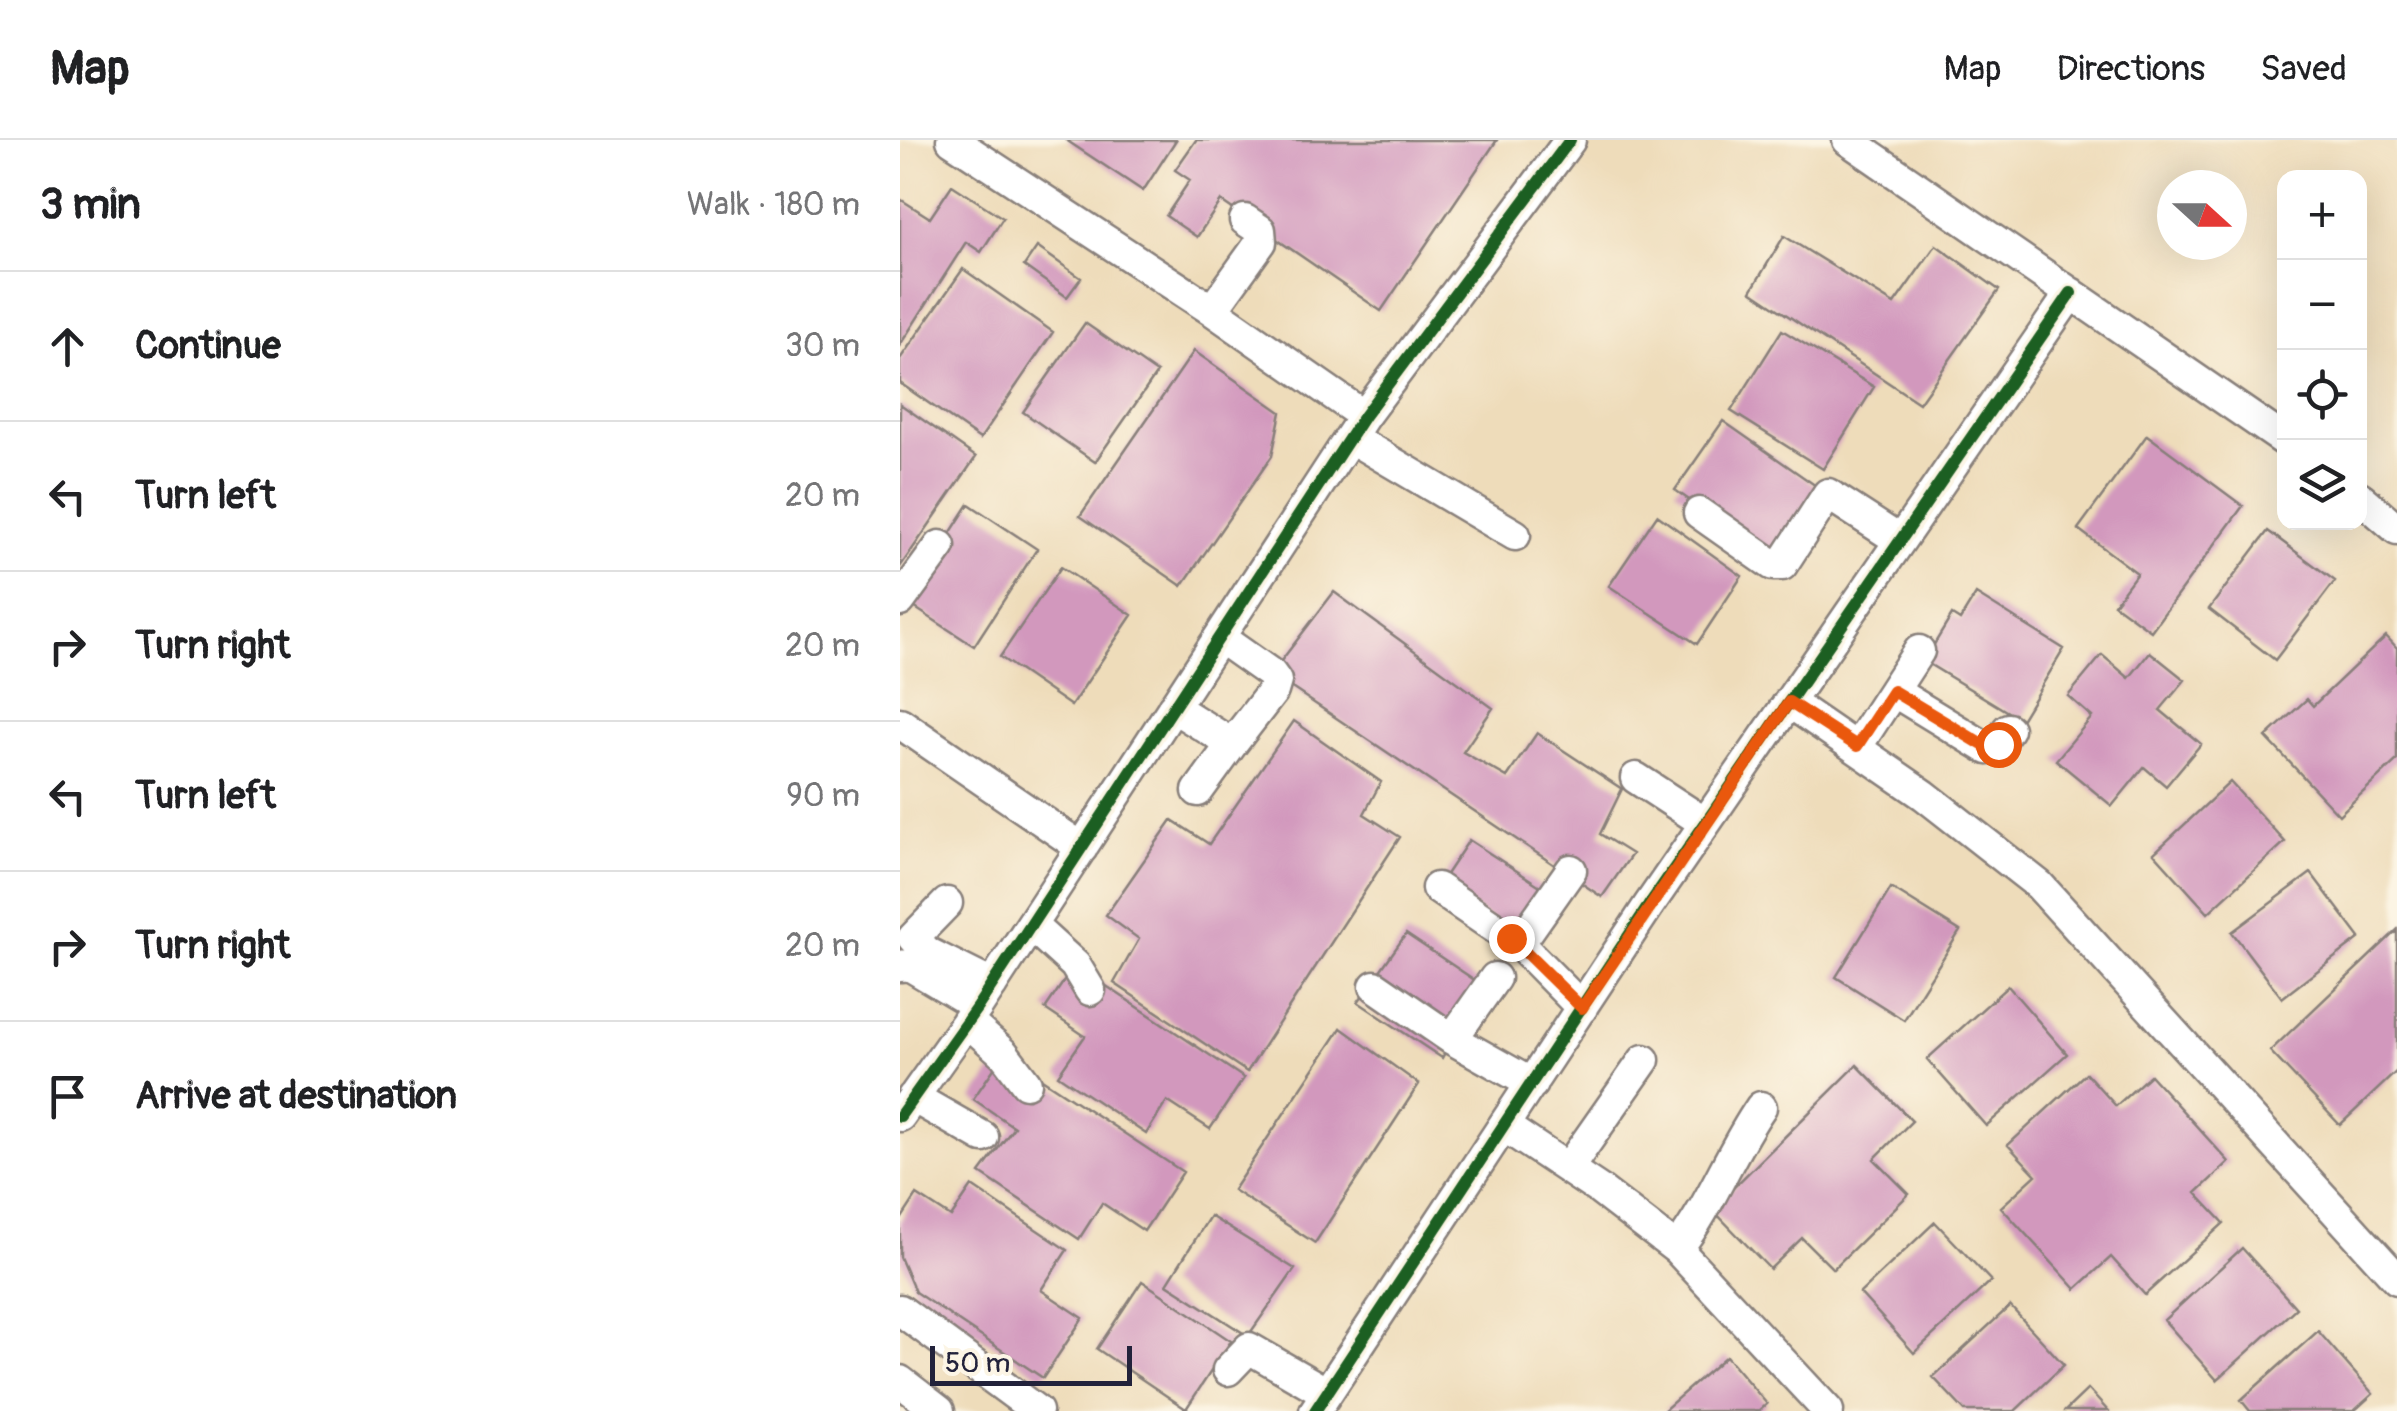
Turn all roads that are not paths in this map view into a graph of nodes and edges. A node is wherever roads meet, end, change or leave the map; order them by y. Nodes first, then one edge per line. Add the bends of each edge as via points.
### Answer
1 (952, 140) edge
2 (1570, 140) edge
3 (1848, 140) edge
4 (1245, 220) dead end
5 (2071, 293) junction
6 (1212, 310) junction
7 (1357, 427) junction
8 (2277, 435) edge
9 (2367, 503) edge
10 (1698, 513) dead end
11 (2397, 529) edge
12 (1515, 535) dead end
13 (1899, 540) junction
14 (940, 546) dead end
15 (900, 601) edge
16 (1220, 638) junction
17 (1919, 652) dead end
18 (1893, 691) junction
19 (1789, 702) junction
20 (1172, 707) junction
21 (900, 723) edge
22 (2008, 729) dead end
23 (1232, 744) junction
24 (1857, 746) junction
25 (1636, 778) dead end
26 (1198, 792) dead end
27 (1704, 823) junction
28 (1082, 848) junction
29 (1571, 870) dead end
30 (1437, 888) dead end
31 (948, 903) dead end
32 (1031, 925) junction
33 (906, 931) edge
34 (1520, 944) junction
35 (900, 966) edge
36 (1494, 978) dead end
37 (1375, 986) dead end
38 (1090, 990) dead end
39 (979, 1004) junction
40 (1582, 1008) junction
41 (1452, 1039) junction
42 (1644, 1060) dead end
43 (1026, 1083) dead end
44 (1532, 1084) junction
45 (907, 1106) edge
46 (1761, 1107) dead end
47 (1504, 1126) junction
48 (983, 1137) dead end
49 (1568, 1167) junction
50 (1677, 1250) junction
51 (2397, 1279) edge
52 (900, 1310) edge
53 (1228, 1370) dead end
54 (900, 1381) edge
55 (1321, 1402) edge
56 (939, 1411) edge
57 (1037, 1411) edge
58 (1828, 1411) edge

1 - 6 street
2 - 7 street
3 - 5 street
4 - 6 street via 1260,230 1261,242
5 - 8 street
5 - 13 street
6 - 7 street
7 - 12 street
7 - 16 street
9 - 11 street
10 - 13 street via 1774,565 1782,564 1828,494
13 - 19 street
14 - 15 street
16 - 20 street
16 - 23 street via 1276,682
17 - 18 street
18 - 22 street via 1988,748
18 - 24 street
19 - 24 street
19 - 27 street
20 - 23 street
20 - 28 street
21 - 28 street
23 - 26 street
24 - 51 street via 2039,885
25 - 27 street
27 - 40 street
28 - 32 street
29 - 34 street
30 - 34 street
31 - 33 street
32 - 38 street via 1071,960
32 - 39 street
33 - 39 street
34 - 40 street
35 - 39 street
36 - 41 street
37 - 41 street
39 - 43 street
39 - 45 street
40 - 44 street
41 - 44 street
42 - 49 street
44 - 47 street
45 - 48 street
46 - 50 street via 1724,1166 1707,1211
47 - 49 street
47 - 55 street
49 - 50 street
50 - 58 street
52 - 57 street
53 - 55 street via 1249,1348
54 - 56 street

